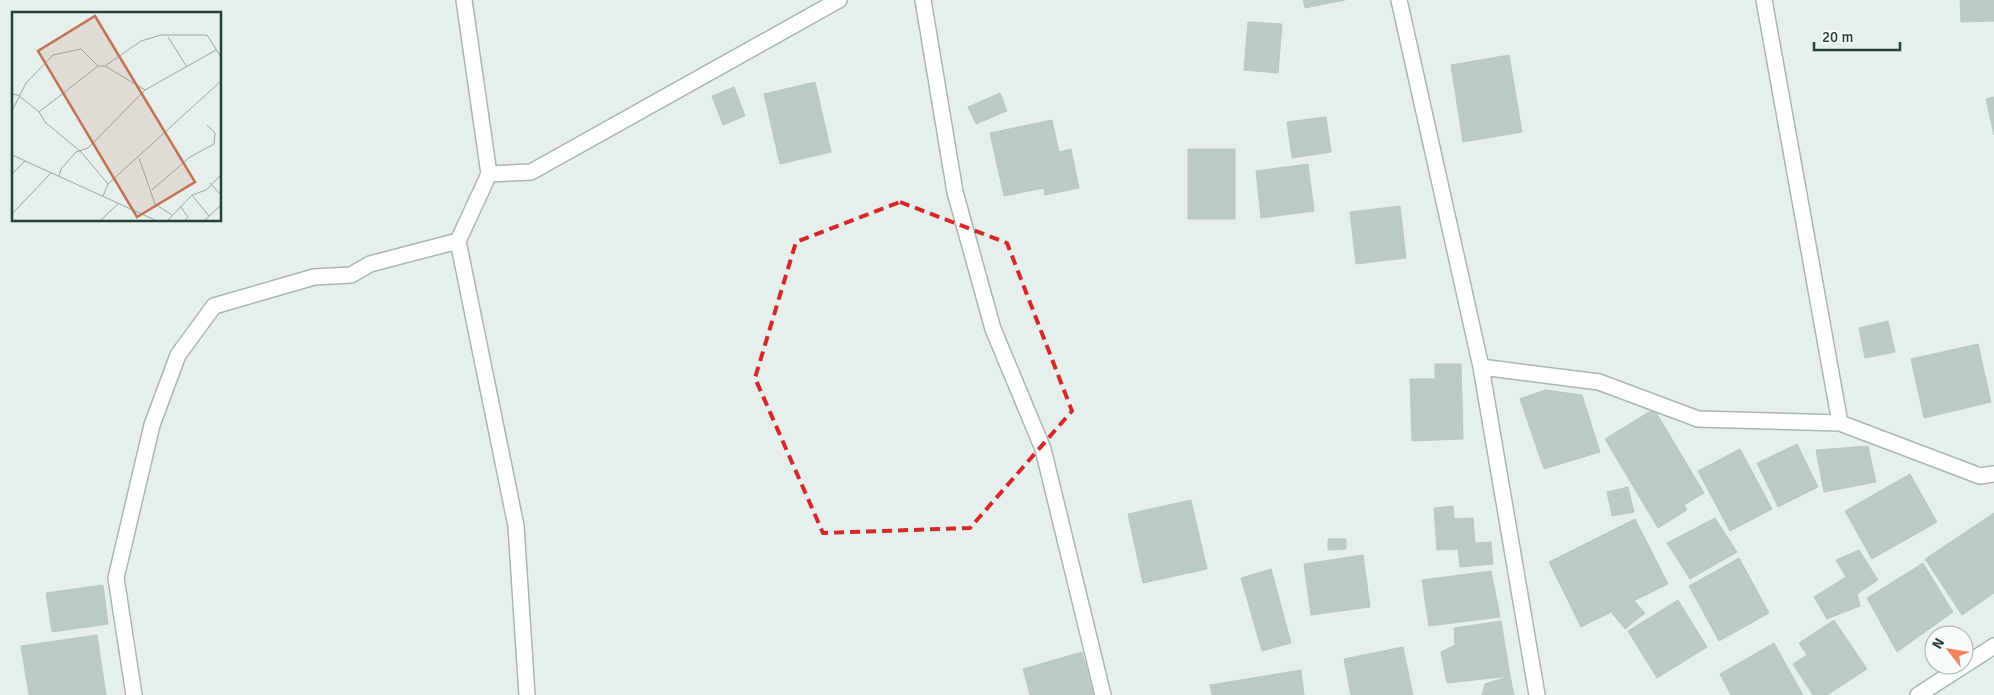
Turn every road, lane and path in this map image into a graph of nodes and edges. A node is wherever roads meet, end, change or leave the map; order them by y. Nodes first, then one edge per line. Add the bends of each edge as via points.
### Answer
1 (464, 0) edge
2 (839, 0) edge
3 (924, 0) edge
4 (1399, 0) edge
5 (1764, 0) edge
6 (489, 174) junction
7 (458, 240) junction
8 (1481, 367) junction
9 (1840, 423) junction
10 (1994, 474) edge
11 (1994, 646) edge
12 (134, 695) edge
13 (527, 695) edge
14 (1104, 695) edge
15 (1537, 695) edge
16 (1918, 695) edge

1 - 6 street
2 - 6 street via 531,172
3 - 14 street via 954,192 993,329 1042,448
4 - 8 street
5 - 9 street
6 - 7 street
7 - 12 street via 370,264 351,275 314,277 214,306 178,355 152,425 116,578
7 - 13 street via 516,526
8 - 9 street via 1600,382 1698,419
8 - 15 street
9 - 10 street via 1980,476
11 - 16 street

